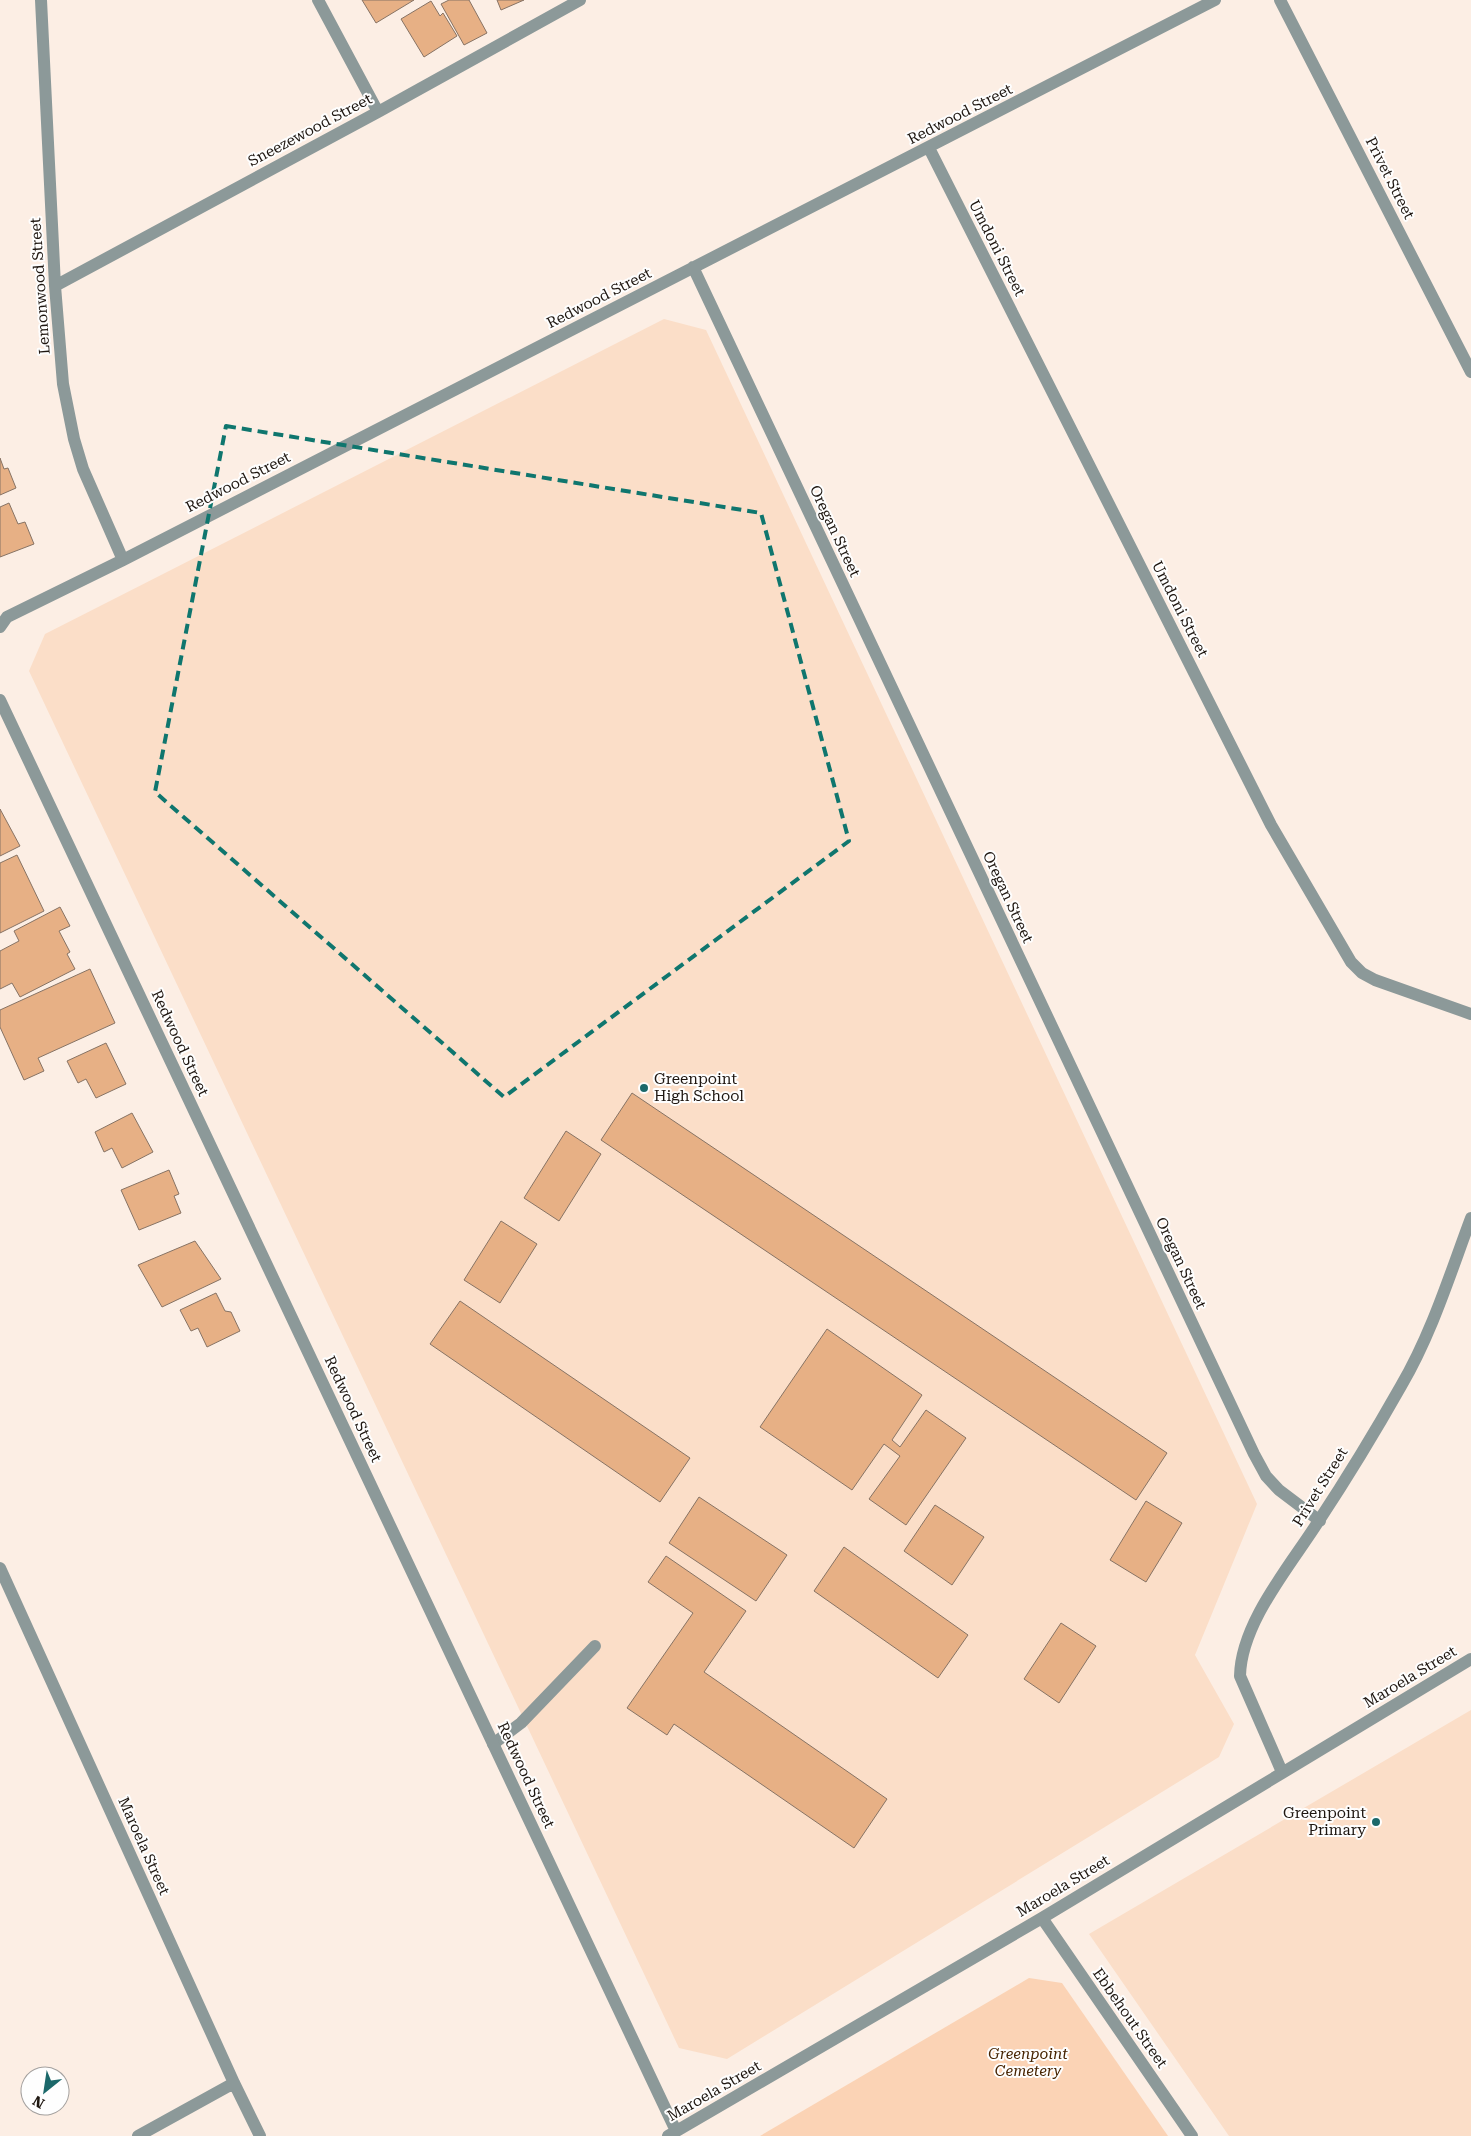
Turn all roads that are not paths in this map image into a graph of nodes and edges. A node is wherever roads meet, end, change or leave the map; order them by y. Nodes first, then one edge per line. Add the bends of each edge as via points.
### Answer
1 (41, 0) edge
2 (318, 0) edge
3 (580, 0) edge
4 (1215, 0) edge
5 (1280, 0) edge
6 (378, 112) junction
7 (929, 148) junction
8 (693, 268) junction
9 (54, 286) junction
10 (1471, 372) edge
11 (123, 560) junction
12 (0, 627) edge
13 (0, 700) edge
14 (1471, 1014) edge
15 (1471, 1218) edge
16 (1320, 1521) junction
17 (0, 1568) edge
18 (595, 1646) dead end
19 (1471, 1659) edge
20 (493, 1744) junction
21 (1282, 1772) junction
22 (1042, 1918) junction
23 (234, 2084) junction
24 (674, 2134) edge
25 (138, 2136) edge
26 (260, 2136) edge
27 (1192, 2136) edge

1 - 9 street, Lemonwood Street
2 - 6 street
3 - 6 street, Sneezewood Street
4 - 7 street, Redwood Street
5 - 10 street, Privet Street
6 - 9 street, Sneezewood Street
7 - 8 street, Redwood Street
7 - 14 street, Umdoni Street via 1271,825 1351,962 1375,980
8 - 11 street, Redwood Street
8 - 16 street, Oregan Street via 1254,1454 1266,1476 1279,1490
9 - 11 street, Lemonwood Street via 63,384 74,439 83,469
11 - 12 street, Redwood Street via 6,618
13 - 20 street, Redwood Street
15 - 16 street, Privet Street via 1432,1324 1402,1385
16 - 21 street, Privet Street via 1255,1618 1240,1661 1240,1676 1245,1690
17 - 23 street, Maroela Street
18 - 20 street via 521,1723
19 - 21 street, Maroela Street
20 - 24 street, Redwood Street
21 - 22 street, Maroela Street
22 - 24 street, Maroela Street
22 - 27 street, Ebbehout Street
23 - 25 street
23 - 26 street, Maroela Street

